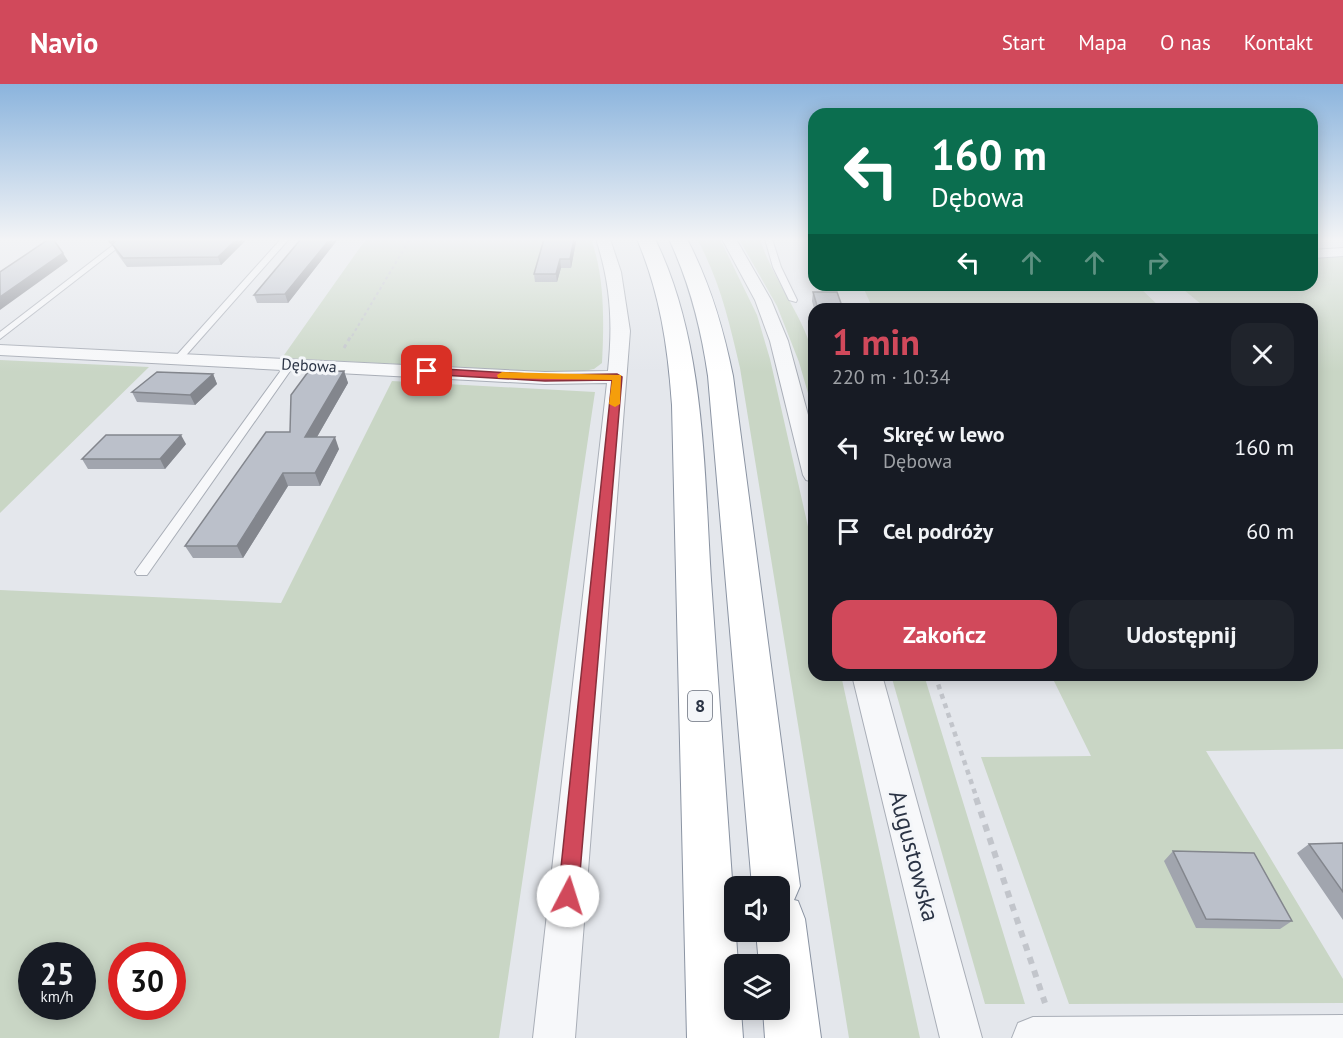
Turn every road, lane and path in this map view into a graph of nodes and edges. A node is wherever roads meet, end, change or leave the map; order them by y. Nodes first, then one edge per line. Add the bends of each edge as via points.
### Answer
1 (67, 284) edge
2 (245, 284) edge
3 (383, 284) edge
4 (616, 284) edge
5 (663, 284) edge
6 (699, 284) edge
7 (755, 284) edge
8 (785, 284) edge
9 (793, 300) dead end
10 (0, 336) edge
11 (0, 350) edge
12 (178, 359) junction
13 (290, 364) junction
14 (333, 366) junction
15 (617, 377) junction
16 (808, 452) edge
17 (142, 572) dead end
18 (869, 681) edge
19 (937, 681) edge
20 (775, 876) edge
21 (783, 942) edge
22 (1343, 1036) edge
23 (554, 1038) edge
24 (715, 1038) edge
25 (793, 1038) edge
26 (961, 1038) edge
27 (1033, 1038) edge
28 (1056, 1038) edge

1 - 10 lane
2 - 12 lane
3 - 14 path
4 - 15 street via 621,331
5 - 24 highway, 8 via 682,374 689,462
6 - 20 highway via 721,390
7 - 16 street via 779,341
8 - 9 lane
11 - 12 street, Dębowa
12 - 13 street, Dębowa
13 - 14 street, Dębowa
13 - 17 lane
14 - 15 street, Dębowa via 545,378
15 - 23 street
18 - 26 street, Augustowska
19 - 28 path
21 - 25 highway
22 - 28 street
27 - 28 street

